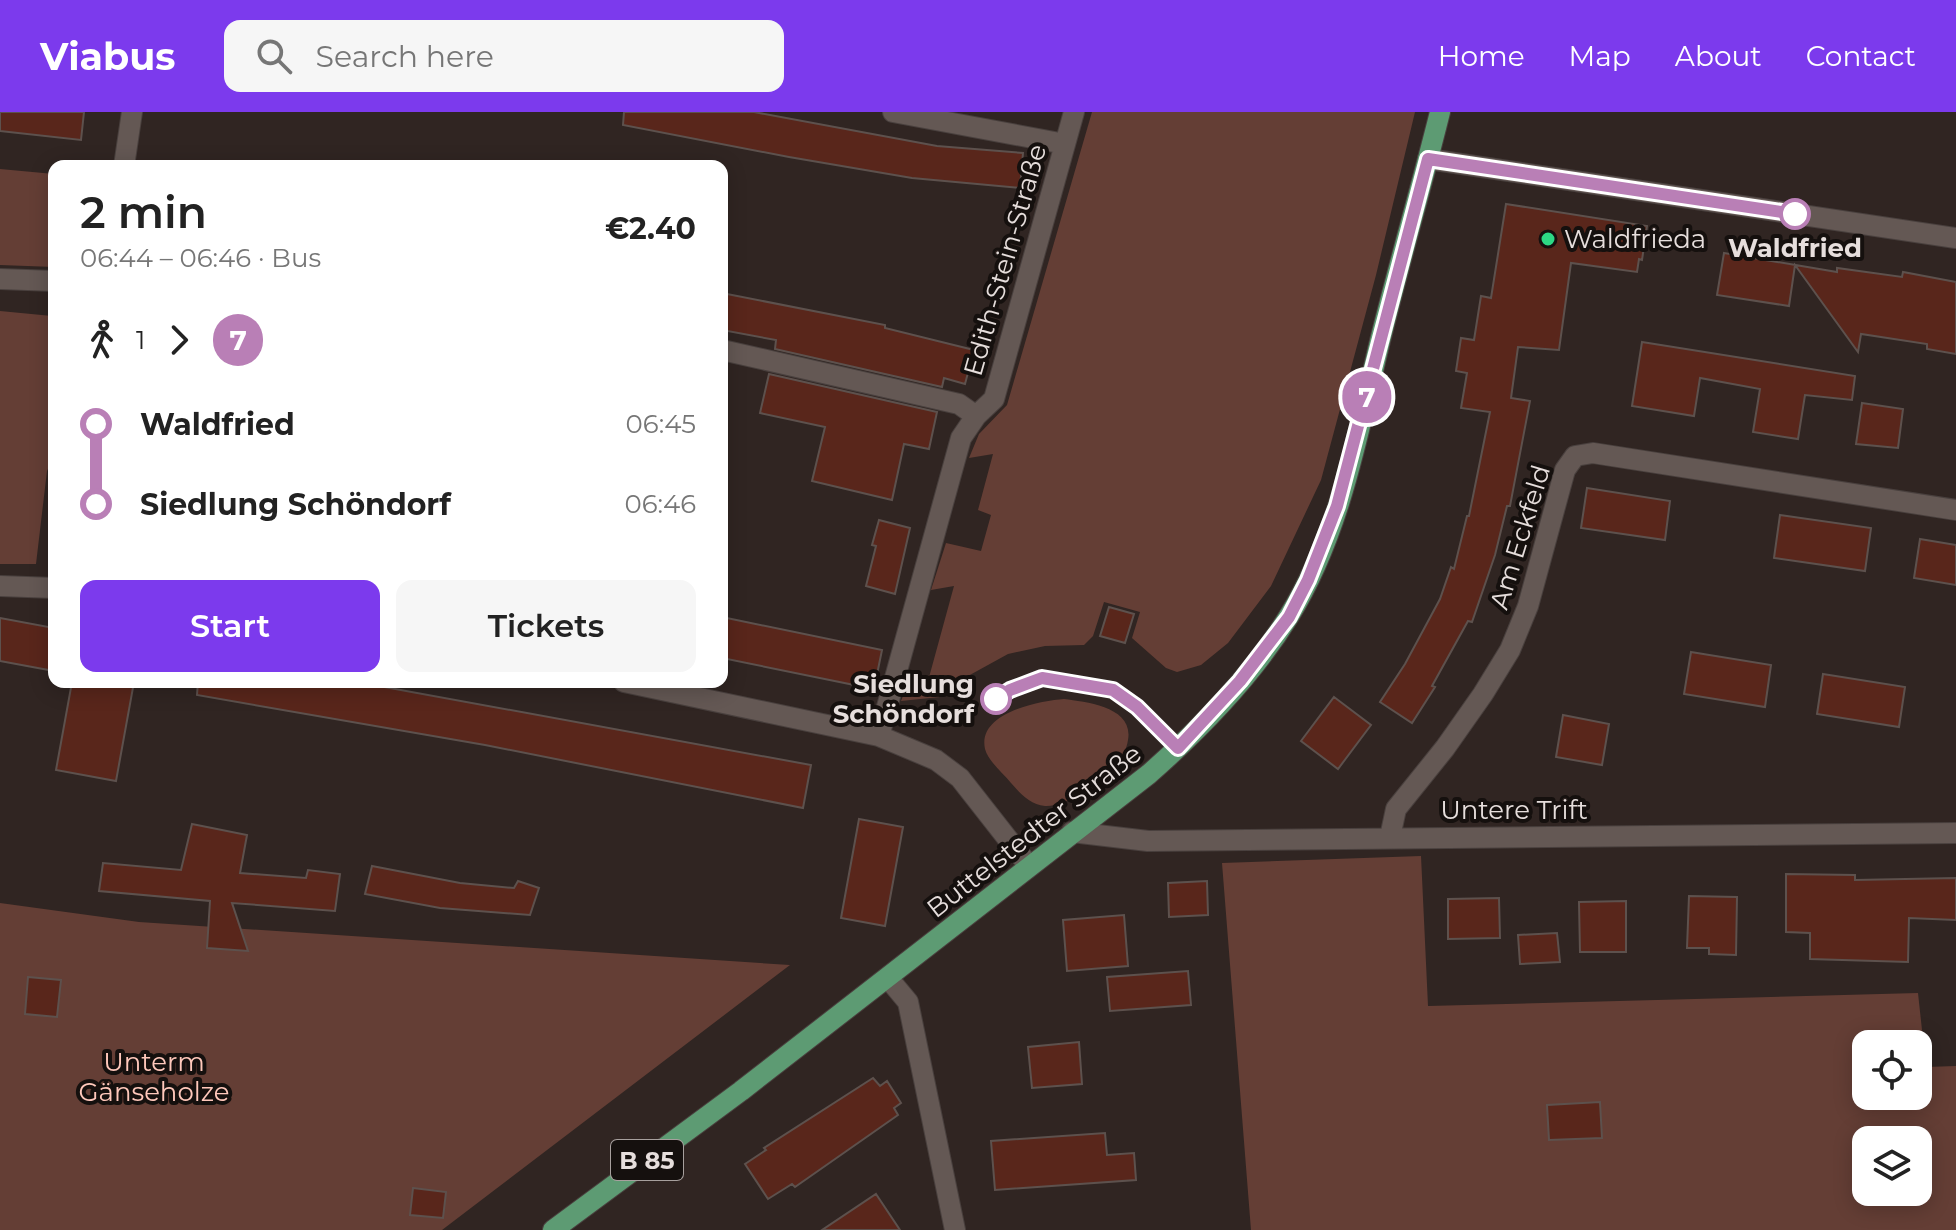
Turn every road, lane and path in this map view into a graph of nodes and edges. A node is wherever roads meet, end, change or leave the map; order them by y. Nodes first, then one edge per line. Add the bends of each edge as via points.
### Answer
1 (132, 112) edge
2 (893, 112) edge
3 (1074, 112) edge
4 (1440, 112) edge
5 (1065, 144) junction
6 (1428, 159) junction
7 (125, 160) edge
8 (1956, 238) edge
9 (0, 279) edge
10 (48, 281) edge
11 (728, 351) edge
12 (976, 416) junction
13 (1956, 510) edge
14 (0, 586) edge
15 (48, 588) edge
16 (652, 688) edge
17 (879, 736) junction
18 (1072, 832) junction
19 (1956, 833) edge
20 (1390, 837) junction
21 (1029, 866) junction
22 (888, 978) junction
23 (553, 1230) edge
24 (955, 1230) edge

1 - 7 street
2 - 5 street
3 - 5 street, Edith-Stein-Straße
4 - 6 main road, Buttelstedter Straße / B 85
5 - 12 street, Edith-Stein-Straße via 994,399
6 - 8 street
6 - 18 main road, Buttelstedter Straße / B 85 via 1337,506 1289,617 1178,748
9 - 10 street
11 - 12 street via 959,404
12 - 17 street, Edith-Stein-Straße via 961,438
13 - 20 street, Am Eckfeld via 1593,453 1575,456 1565,470 1528,606 1510,650 1396,809
14 - 15 street
16 - 17 street
17 - 21 street via 936,760 960,778
18 - 20 street, Untere Trift via 1148,841
18 - 21 main road, Buttelstedter Straße / B 85
19 - 20 street, Untere Trift
21 - 22 main road, Buttelstedter Straße / B 85
22 - 23 main road, Buttelstedter Straße / B 85
22 - 24 street via 908,1002

